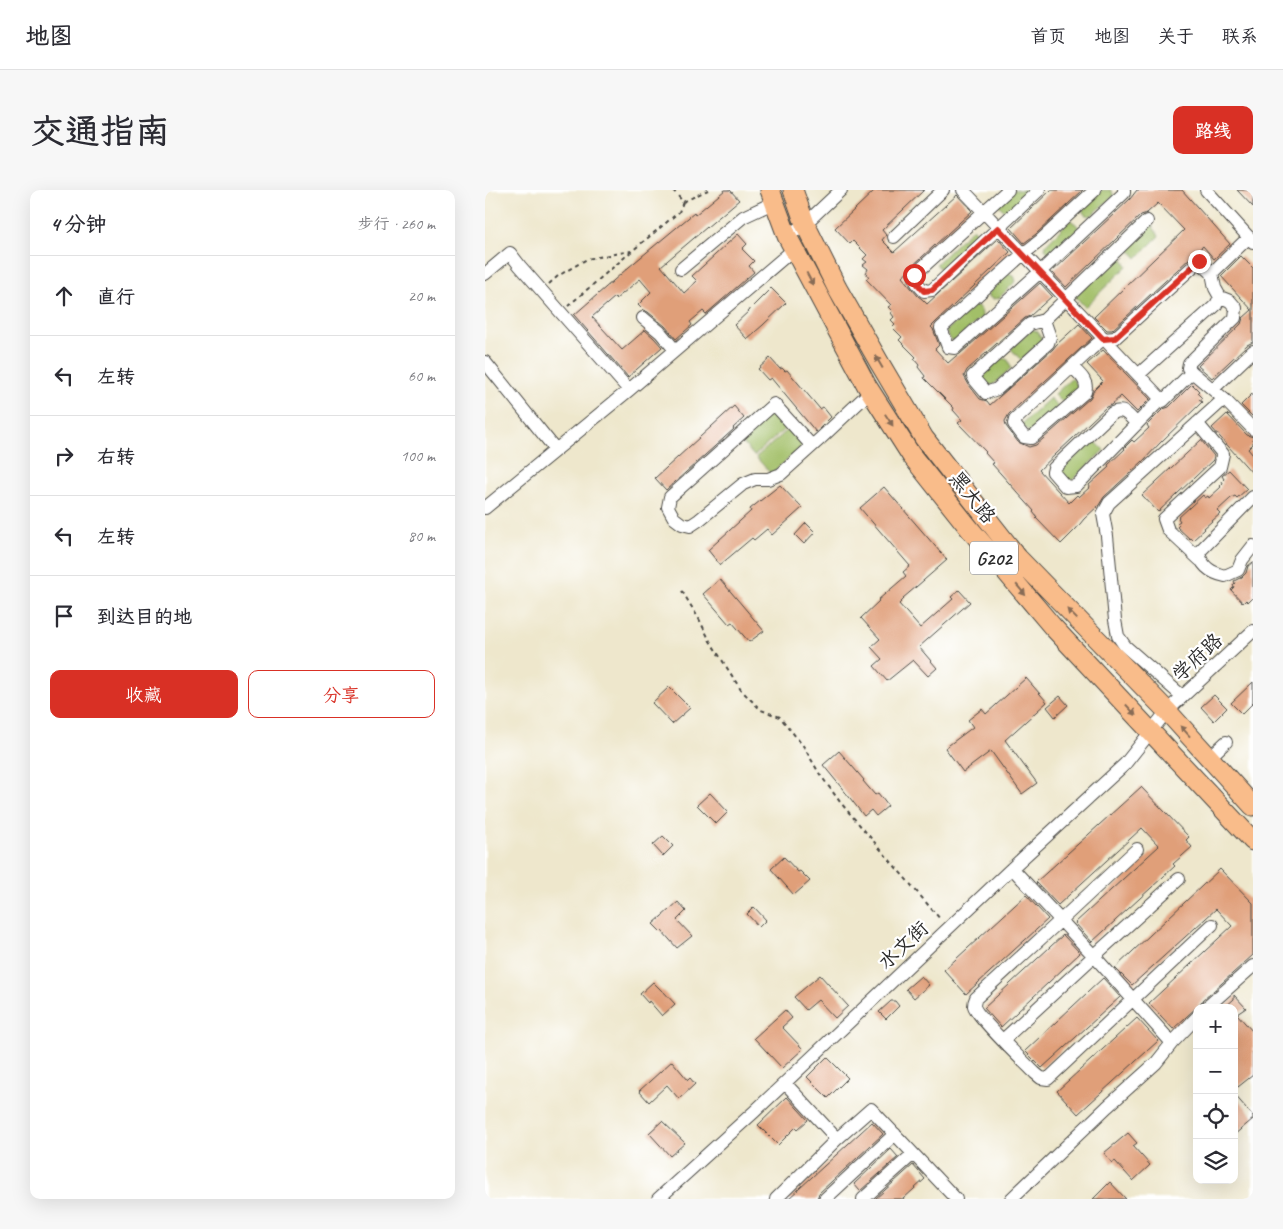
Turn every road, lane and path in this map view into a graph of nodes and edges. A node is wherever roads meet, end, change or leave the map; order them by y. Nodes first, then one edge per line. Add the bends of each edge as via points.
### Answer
1 (673, 190) edge
2 (708, 190) edge
3 (793, 190) edge
4 (841, 190) edge
5 (943, 190) edge
6 (963, 190) edge
7 (1008, 190) edge
8 (1039, 190) edge
9 (1095, 190) edge
10 (1124, 190) edge
11 (1205, 190) edge
12 (772, 196) edge
13 (683, 202) junction
14 (983, 212) junction
15 (1147, 221) dead end
16 (805, 224) junction
17 (998, 228) junction
18 (1250, 233) edge
19 (894, 237) dead end
20 (791, 242) junction
21 (632, 250) junction
22 (1023, 254) junction
23 (681, 269) dead end
24 (1040, 272) junction
25 (1212, 273) junction
26 (485, 274) edge
27 (542, 291) junction
28 (1220, 297) junction
29 (1065, 299) junction
30 (561, 313) junction
31 (643, 318) dead end
32 (1044, 320) junction
33 (1103, 339) junction
34 (675, 350) junction
35 (1253, 351) edge
36 (485, 362) edge
37 (1072, 367) junction
38 (1192, 372) junction
39 (1138, 375) junction
40 (1213, 389) junction
41 (629, 390) junction
42 (871, 391) junction
43 (1161, 399) junction
44 (1224, 399) junction
45 (1197, 423) junction
46 (1137, 424) junction
47 (1253, 429) edge
48 (812, 446) junction
49 (556, 450) junction
50 (1253, 497) edge
51 (485, 508) edge
52 (1253, 546) edge
53 (1200, 560) junction
54 (682, 591) dead end
55 (1253, 631) edge
56 (1182, 696) junction
57 (1167, 711) junction
58 (1152, 732) junction
59 (1226, 742) dead end
60 (1209, 758) junction
61 (1251, 799) edge
62 (1253, 841) edge
63 (1137, 849) dead end
64 (1012, 868) junction
65 (1179, 879) dead end
66 (1061, 920) junction
67 (1212, 925) dead end
68 (948, 928) junction
69 (1094, 956) junction
70 (1253, 966) edge
71 (1133, 1000) junction
72 (1210, 1004) edge
73 (1193, 1021) edge
74 (1003, 1040) junction
75 (1172, 1043) junction
76 (785, 1083) junction
77 (895, 1134) junction
78 (837, 1139) junction
79 (913, 1154) junction
80 (658, 1199) edge
81 (776, 1199) edge
82 (825, 1199) edge
83 (863, 1199) edge
84 (956, 1199) edge
85 (1011, 1199) edge

1 - 13 path
2 - 13 path
3 - 16 highway, G202
4 - 16 street
5 - 19 street
6 - 14 street
7 - 14 street
8 - 17 street
9 - 22 street
10 - 24 street
11 - 18 street
12 - 20 highway, G202
12 - 23 street
13 - 21 path via 679,212
14 - 17 street
14 - 17 street via 914,275 924,291 932,290
15 - 29 street
16 - 20 street
57 -> 16 highway, 黑大路 / G202 via 1018,558 924,438 842,296
17 - 22 street
18 - 25 street
20 - 34 street
20 -> 42 highway, 黑大路 / G202
21 - 27 path via 587,259
21 - 30 path
22 - 24 street
22 - 24 street via 941,328 948,347 955,348
24 - 29 street
25 - 28 street
25 - 33 street via 1199,261 1115,338
26 - 27 street via 510,253
27 - 30 street
28 - 38 street via 1231,301 1236,308 1235,318 1189,363 1187,368
28 - 39 street via 1216,305
29 - 32 street
29 - 33 street
30 - 41 street
31 - 34 street
32 - 32 street via 1030,324 973,376 986,393 997,389 1048,343 1050,336
33 - 37 street
33 - 39 street
34 - 41 street
35 - 40 street
36 - 49 street
37 - 37 street via 1015,420 1014,424 1024,437 1035,436 1085,392 1084,380
38 - 40 street
38 - 43 street via 1163,401
39 - 43 street
40 - 44 street
41 - 49 street
42 - 48 street
42 -> 58 highway, 黑大路 / G202 via 911,455 969,528 1052,626
43 - 46 street
44 - 45 street
44 - 47 street
45 - 53 street via 1223,454 1220,467 1164,520 1169,530
45 - 56 street via 1109,503 1103,514 1118,636 1125,646
46 - 46 street via 1076,486 1066,487 1053,472 1112,413 1118,410 1125,412
48 - 48 street via 781,474 743,484 690,526 674,518 668,508 670,497 774,404
49 - 51 street
50 - 53 street via 1199,552
52 - 53 street via 1238,570 1225,576 1213,573
54 - 68 path via 741,690 761,710 780,717 841,802
55 - 56 street, 学府路
56 - 57 street, 学府路
57 - 58 street, 水文街
60 -> 57 highway, 黑大路 / G202
58 - 62 highway, 黑大路 / G202
58 - 64 street, 水文街 via 1125,764
59 - 60 street
60 - 61 highway, 黑大路 / G202
63 - 66 street
64 - 66 street
64 - 68 street, 水文街
65 - 69 street
66 - 69 street
66 - 74 street via 976,998 976,1011
67 - 71 street
68 - 76 street, 水文街
69 - 71 street
69 - 74 street
70 - 72 street
71 - 74 street via 1048,1079 1035,1073
71 - 75 street
73 - 75 street
75 - 85 street via 1156,1063
76 - 78 street
76 - 80 street, 水文街
77 - 78 street via 871,1110
77 - 79 street
77 - 82 street
78 - 81 street
79 - 83 street
79 - 84 street

